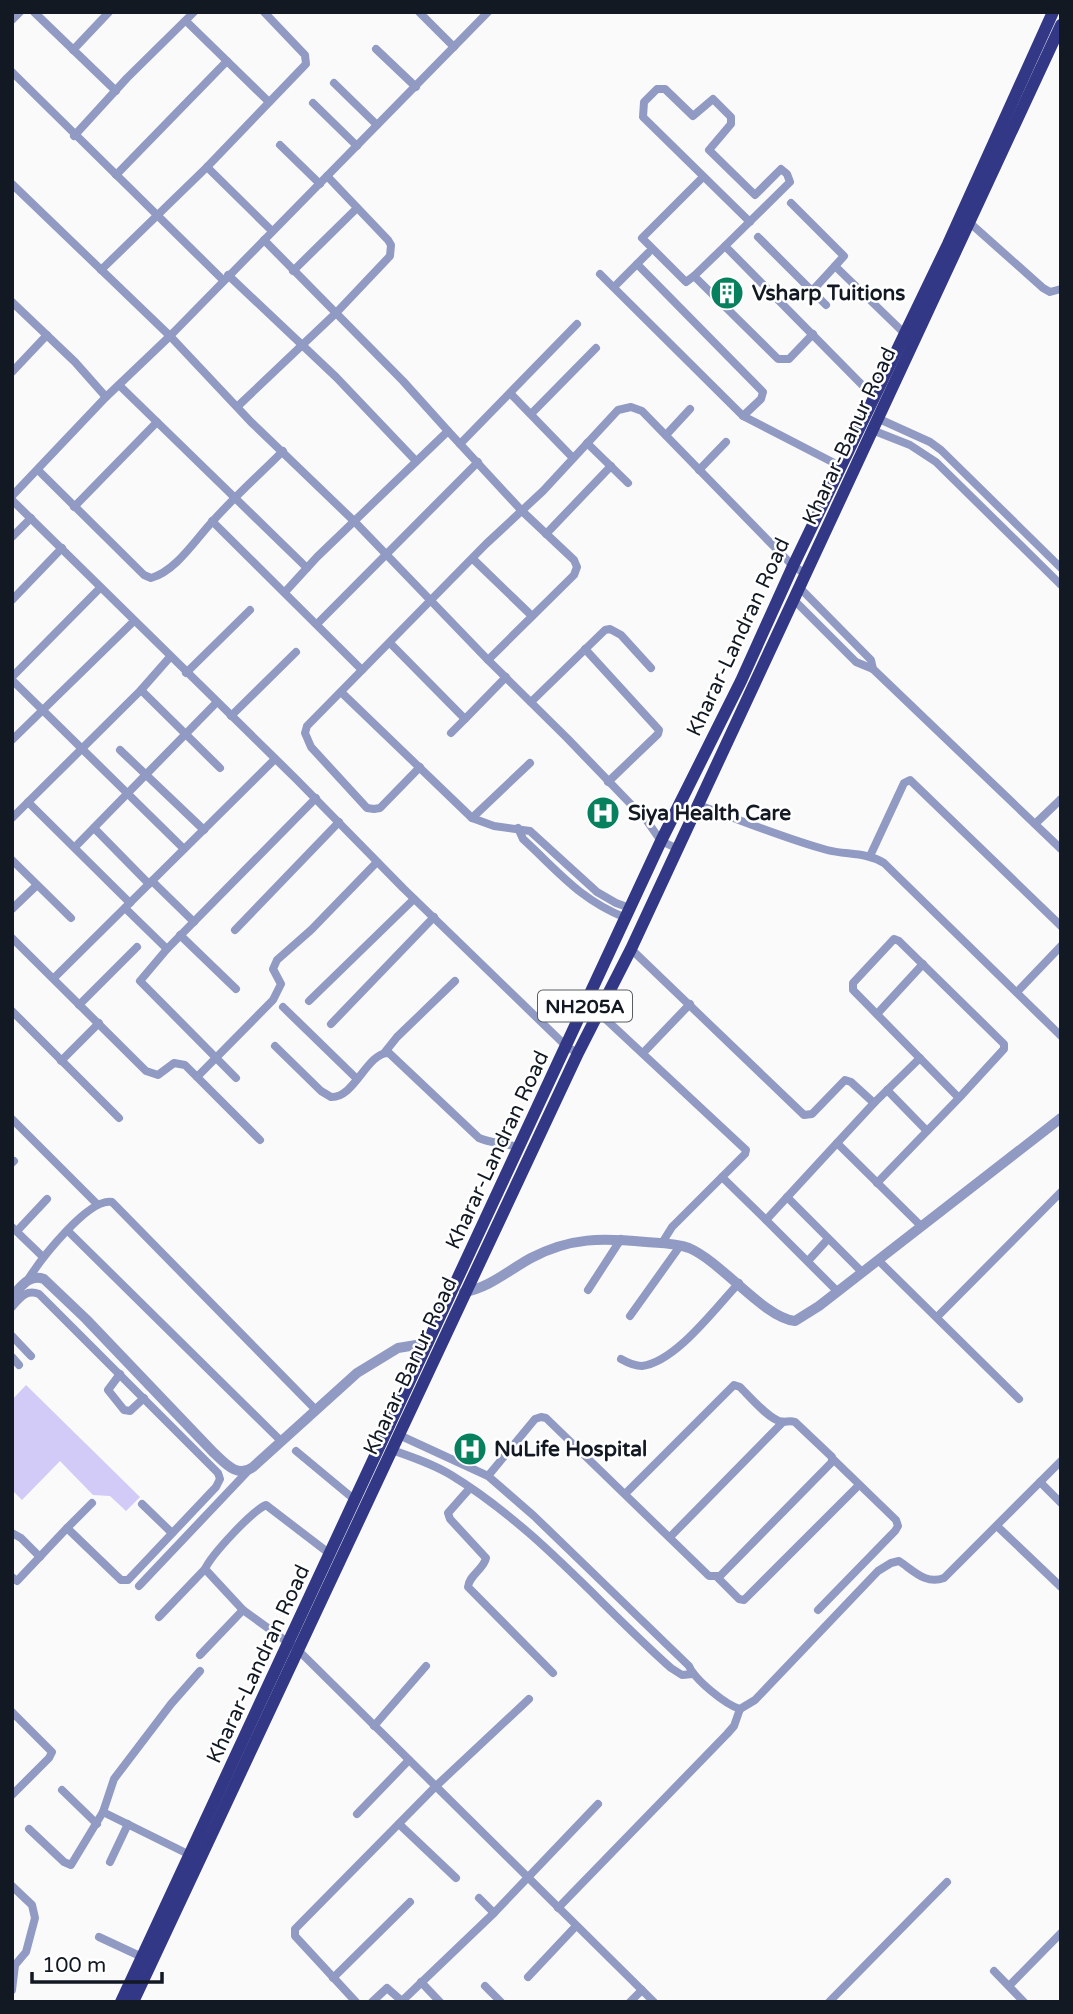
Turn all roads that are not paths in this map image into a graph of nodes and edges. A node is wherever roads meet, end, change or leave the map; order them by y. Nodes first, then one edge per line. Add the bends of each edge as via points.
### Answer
1 (34, 12) edge
2 (109, 12) edge
3 (194, 12) edge
4 (264, 12) edge
5 (419, 12) edge
6 (488, 12) edge
7 (1053, 12) edge
8 (186, 21) junction
9 (1059, 35) edge
10 (454, 47) junction
11 (376, 49) dead end
12 (73, 50) junction
13 (227, 61) junction
14 (12, 72) edge
15 (334, 83) dead end
16 (415, 86) junction
17 (116, 91) junction
18 (269, 103) junction
19 (313, 103) dead end
20 (377, 125) junction
21 (75, 136) junction
22 (280, 145) dead end
23 (357, 146) junction
24 (207, 167) junction
25 (116, 175) junction
26 (327, 176) junction
27 (703, 177) junction
28 (12, 184) edge
29 (320, 184) junction
30 (791, 203) dead end
31 (357, 208) junction
32 (156, 216) junction
33 (750, 222) junction
34 (971, 223) junction
35 (272, 231) junction
36 (758, 237) dead end
37 (264, 240) junction
38 (725, 246) junction
39 (648, 253) dead end
40 (637, 264) junction
41 (835, 266) junction
42 (102, 270) junction
43 (293, 271) junction
44 (600, 274) dead end
45 (694, 276) junction
46 (225, 277) junction
47 (614, 287) junction
48 (1061, 289) edge
49 (812, 290) junction
50 (12, 302) edge
51 (826, 305) dead end
52 (336, 313) junction
53 (577, 324) dead end
54 (904, 333) junction
55 (813, 334) junction
56 (47, 335) junction
57 (170, 336) junction
58 (302, 344) junction
59 (596, 348) dead end
60 (12, 372) edge
61 (119, 385) junction
62 (510, 393) junction
63 (873, 396) junction
64 (106, 397) junction
65 (238, 407) junction
66 (690, 409) dead end
67 (531, 414) junction
68 (743, 416) junction
69 (158, 422) junction
70 (875, 424) junction
71 (448, 431) junction
72 (666, 435) junction
73 (726, 442) dead end
74 (587, 443) junction
75 (460, 444) junction
76 (283, 451) junction
77 (573, 458) junction
78 (416, 461) junction
79 (478, 462) junction
80 (611, 466) junction
81 (840, 466) junction
82 (38, 470) junction
83 (699, 470) junction
84 (628, 483) dead end
85 (12, 498) edge
86 (236, 498) junction
87 (74, 507) junction
88 (523, 511) junction
89 (31, 518) junction
90 (212, 521) junction
91 (355, 522) junction
92 (547, 534) junction
93 (12, 537) edge
94 (62, 548) junction
95 (385, 554) junction
96 (472, 559) junction
97 (793, 566) junction
98 (307, 568) junction
99 (1061, 568) edge
100 (806, 574) junction
101 (1060, 582) edge
102 (100, 587) junction
103 (285, 593) junction
104 (796, 593) junction
105 (12, 600) edge
106 (431, 602) junction
107 (250, 610) dead end
108 (532, 616) junction
109 (134, 621) junction
110 (317, 624) junction
111 (390, 643) junction
112 (585, 649) junction
113 (296, 652) dead end
114 (170, 657) junction
115 (488, 660) junction
116 (651, 668) dead end
117 (873, 669) junction
118 (362, 670) junction
119 (187, 673) junction
120 (506, 677) junction
121 (12, 678) edge
122 (141, 690) junction
123 (341, 692) junction
124 (531, 702) junction
125 (216, 703) junction
126 (41, 710) junction
127 (231, 716) junction
128 (465, 719) junction
129 (451, 733) dead end
130 (185, 735) junction
131 (12, 740) edge
132 (82, 749) junction
133 (120, 750) dead end
134 (275, 759) junction
135 (530, 763) dead end
136 (420, 767) junction
137 (220, 768) dead end
138 (145, 775) junction
139 (608, 782) junction
140 (127, 795) junction
141 (316, 798) junction
142 (1061, 799) edge
143 (28, 802) junction
144 (698, 805) junction
145 (12, 818) edge
146 (472, 818) junction
147 (338, 822) junction
148 (1035, 824) junction
149 (94, 828) junction
150 (204, 830) junction
151 (661, 841) junction
152 (75, 847) junction
153 (676, 848) junction
154 (184, 849) junction
155 (1061, 849) edge
156 (870, 856) junction
157 (12, 860) edge
158 (377, 862) junction
159 (151, 883) junction
160 (37, 884) junction
161 (414, 899) junction
162 (128, 905) junction
163 (12, 909) edge
164 (628, 913) junction
165 (434, 917) junction
166 (71, 918) dead end
167 (194, 922) junction
168 (1061, 926) edge
169 (234, 930) dead end
170 (180, 935) junction
171 (13, 941) edge
172 (1061, 946) edge
173 (137, 947) dead end
174 (167, 949) junction
175 (631, 949) junction
176 (923, 964) junction
177 (54, 978) junction
178 (455, 981) dead end
179 (236, 989) dead end
180 (1017, 992) junction
181 (309, 1000) dead end
182 (690, 1004) junction
183 (79, 1005) junction
184 (283, 1007) dead end
185 (12, 1011) edge
186 (598, 1012) junction
187 (877, 1014) junction
188 (99, 1023) junction
189 (331, 1024) dead end
190 (1059, 1030) edge
191 (275, 1045) dead end
192 (572, 1050) junction
193 (386, 1052) junction
194 (643, 1053) junction
195 (216, 1057) junction
196 (920, 1058) junction
197 (61, 1060) junction
198 (197, 1077) junction
199 (236, 1078) dead end
200 (357, 1079) junction
201 (887, 1090) junction
202 (959, 1098) junction
203 (874, 1103) junction
204 (119, 1118) dead end
205 (1061, 1118) edge
206 (12, 1119) edge
207 (927, 1131) junction
208 (260, 1140) dead end
209 (837, 1143) junction
210 (519, 1148) junction
211 (722, 1177) junction
212 (877, 1183) junction
213 (1061, 1192) edge
214 (787, 1197) junction
215 (47, 1199) dead end
216 (97, 1204) junction
217 (766, 1220) junction
218 (921, 1226) junction
219 (15, 1229) edge
220 (68, 1231) junction
221 (828, 1238) junction
222 (621, 1239) junction
223 (662, 1243) junction
224 (680, 1246) junction
225 (43, 1257) junction
226 (878, 1259) junction
227 (808, 1261) junction
228 (862, 1272) junction
229 (29, 1278) junction
230 (738, 1283) junction
231 (460, 1289) junction
232 (588, 1290) dead end
233 (837, 1291) junction
234 (12, 1296) edge
235 (12, 1307) edge
236 (630, 1316) dead end
237 (937, 1317) junction
238 (12, 1336) edge
239 (428, 1343) junction
240 (31, 1356) dead end
241 (12, 1357) edge
242 (621, 1359) dead end
243 (19, 1365) dead end
244 (120, 1374) junction
245 (144, 1398) junction
246 (1019, 1399) dead end
247 (315, 1409) junction
248 (399, 1419) junction
249 (783, 1422) junction
250 (399, 1435) junction
251 (280, 1440) junction
252 (392, 1450) junction
253 (296, 1451) dead end
254 (832, 1459) junction
255 (1061, 1461) edge
256 (248, 1471) junction
257 (488, 1476) junction
258 (1040, 1482) junction
259 (859, 1485) junction
260 (470, 1488) junction
261 (626, 1493) junction
262 (355, 1500) junction
263 (92, 1503) dead end
264 (1061, 1503) edge
265 (142, 1504) dead end
266 (997, 1527) junction
267 (67, 1528) junction
268 (172, 1532) junction
269 (12, 1534) edge
270 (670, 1537) junction
271 (330, 1554) junction
272 (40, 1557) junction
273 (205, 1569) junction
274 (12, 1577) edge
275 (717, 1577) junction
276 (139, 1586) dead end
277 (1061, 1587) edge
278 (243, 1610) junction
279 (818, 1610) dead end
280 (159, 1617) dead end
281 (293, 1646) junction
282 (200, 1655) dead end
283 (426, 1666) dead end
284 (200, 1671) dead end
285 (553, 1673) dead end
286 (693, 1674) junction
287 (529, 1699) dead end
288 (740, 1709) junction
289 (12, 1712) edge
290 (374, 1726) junction
291 (409, 1760) junction
292 (436, 1787) junction
293 (62, 1790) dead end
294 (12, 1795) edge
295 (598, 1804) dead end
296 (103, 1812) junction
297 (357, 1814) dead end
298 (97, 1824) junction
299 (128, 1824) junction
300 (399, 1824) junction
301 (29, 1829) dead end
302 (190, 1855) junction
303 (110, 1862) dead end
304 (528, 1877) junction
305 (456, 1878) dead end
306 (947, 1882) dead end
307 (12, 1886) edge
308 (479, 1898) dead end
309 (410, 1902) dead end
310 (558, 1908) junction
311 (494, 1913) junction
312 (576, 1926) junction
313 (1061, 1933) edge
314 (99, 1937) dead end
315 (142, 1957) junction
316 (994, 1970) dead end
317 (527, 1977) dead end
318 (333, 1978) junction
319 (421, 1982) junction
320 (485, 1986) dead end
321 (1009, 1986) junction
322 (12, 1990) edge
323 (642, 1990) junction
324 (402, 2001) edge
325 (121, 2002) edge
326 (133, 2002) edge
327 (356, 2002) edge
328 (372, 2002) edge
329 (440, 2002) edge
330 (501, 2002) edge
331 (630, 2002) edge
332 (654, 2002) edge
333 (829, 2002) edge
334 (1024, 2002) edge

1 - 12 street
2 - 12 street
3 - 8 street
4 - 18 street via 307,60
5 - 10 street
6 - 10 street
7 - 54 highway, Kharar-Landran Road / NH205A
8 - 13 street
8 - 17 street
9 - 34 highway, Kharar-Banur Road / NH205A
10 - 16 street
11 - 16 street
12 - 17 street
13 - 18 street
13 - 25 street
14 - 21 street
15 - 20 street
16 - 20 street
17 - 21 street
18 - 24 street
19 - 23 street
20 - 23 street
21 - 25 street
22 - 29 street
23 - 26 street
24 - 32 street
24 - 35 street
25 - 32 street
26 - 29 street
26 - 31 street
27 - 33 street
27 - 33 street via 643,117 644,102 657,89 665,89 694,116 713,100 731,117 731,124 709,150 755,195 781,169 787,174 790,182
27 - 45 street via 642,238 686,282
28 - 42 street
29 - 35 street
30 - 41 street via 844,256
31 - 43 street
31 - 52 street via 388,240 391,251
32 - 42 street
32 - 46 street
33 - 38 street
34 - 48 street via 1043,288 1050,292
34 - 70 highway, Kharar-Banur Road / NH205A
35 - 37 street
36 - 49 street
37 - 43 street
37 - 46 street
38 - 45 street
38 - 55 street
39 - 40 street
40 - 47 street
40 - 68 street via 763,392
41 - 49 street
41 - 54 street
42 - 57 street
43 - 52 street
44 - 47 street
45 - 55 street via 778,359 789,359
46 - 57 street
46 - 58 street
47 - 68 street
49 - 51 street
50 - 56 street
52 - 58 street
52 - 71 street
53 - 62 street
54 - 63 highway, Kharar-Landran Road / NH205A
55 - 63 street
56 - 60 street
56 - 64 street
57 - 61 street
57 - 65 street
58 - 65 street
58 - 78 street
59 - 67 street
61 - 64 street
61 - 69 street
62 - 67 street
62 - 75 street
63 - 81 highway, Kharar-Landran Road / NH205A
64 - 82 street
65 - 76 street
66 - 72 street
67 - 77 street
68 - 81 street
69 - 86 street
69 - 87 street
70 - 99 street via 942,450
70 - 100 highway, Kharar-Banur Road / NH205A
70 - 101 street via 936,462
71 - 75 street
71 - 78 street
72 - 74 street via 642,411 631,407 613,414
72 - 83 street
73 - 83 street
74 - 77 street
74 - 80 street
75 - 79 street
76 - 86 street
76 - 91 street
77 - 88 street
78 - 91 street
79 - 88 street
79 - 95 street
80 - 84 street
80 - 92 street
81 - 97 highway, Kharar-Landran Road / NH205A
82 - 85 street
82 - 87 street
83 - 97 street
85 - 89 street
86 - 90 street
86 - 98 street
87 - 90 street via 151,578 183,554
88 - 92 street
88 - 96 street
89 - 93 street
89 - 94 street
90 - 103 street
91 - 95 street
91 - 98 street
92 - 108 street via 578,567
94 - 102 street
94 - 105 street
95 - 106 street
95 - 110 street
96 - 106 street
96 - 108 street
97 - 100 street
97 - 151 highway, Kharar-Landran Road / NH205A
98 - 103 street
100 - 104 highway, Kharar-Banur Road / NH205A
102 - 109 street
102 - 121 street
103 - 110 street
104 - 117 street via 871,660
104 - 117 street via 856,662
104 - 144 highway, Kharar-Banur Road / NH205A
106 - 111 street
106 - 115 street
107 - 119 street
108 - 115 street
109 - 114 street
109 - 126 street
110 - 118 street
111 - 118 street
111 - 128 street
112 - 116 street via 610,629
112 - 124 street
112 - 139 street via 659,730
113 - 127 street
114 - 119 street
114 - 122 street
115 - 120 street
117 - 148 street
118 - 123 street
119 - 125 street
120 - 124 street
120 - 128 street
121 - 126 street
122 - 130 street
122 - 132 street
123 - 136 street
123 - 136 street via 307,726 306,739 367,808 380,807
124 - 139 street
125 - 127 street
125 - 130 street
126 - 131 street
126 - 132 street
127 - 134 street
128 - 129 street
130 - 137 street
130 - 138 street
132 - 140 street
132 - 143 street
133 - 138 street
134 - 141 street
134 - 150 street
135 - 146 street
136 - 146 street
138 - 140 street
138 - 150 street
139 - 151 street
140 - 149 street
140 - 154 street
141 - 147 street
141 - 167 street
142 - 148 street
143 - 145 street
143 - 152 street
144 - 153 highway, Kharar-Banur Road / NH205A
144 - 156 street via 828,850
146 - 164 street via 518,828 523,839 583,896 598,906
147 - 158 street
147 - 169 street
148 - 155 street
149 - 152 street
149 - 159 street
150 - 154 street
151 - 153 street
151 - 164 highway, Kharar-Landran Road / NH205A
152 - 162 street
153 - 175 highway, Kharar-Banur Road / NH205A
154 - 159 street
156 - 168 street via 904,783 910,780
156 - 180 street via 884,863
157 - 160 street
158 - 161 street
158 - 195 street via 278,960 273,970 281,984 276,995
159 - 162 street
159 - 167 street
160 - 163 street
160 - 166 street
161 - 165 street
161 - 181 street
162 - 174 street
162 - 177 street
164 - 192 highway, Kharar-Landran Road / NH205A
165 - 189 street
165 - 192 street
167 - 170 street
170 - 174 street
170 - 179 street
171 - 177 street
172 - 180 street
173 - 183 street
174 - 195 street via 141,978 141,984
175 - 182 street
175 - 186 highway, Kharar-Banur Road / NH205A
176 - 187 street
176 - 187 street via 900,941 891,941 852,987
176 - 202 street via 1005,1046
177 - 183 street
178 - 193 street
180 - 190 street
182 - 194 street
182 - 203 street via 804,1115 812,1114 845,1080
183 - 188 street
184 - 200 street
185 - 197 street
186 - 192 highway, Kharar-Banur Road / NH205A
186 - 194 street
187 - 196 street
188 - 197 street
188 - 198 street via 151,1074 158,1075 179,1062
191 - 200 street via 327,1095 337,1097
192 - 210 highway, Kharar-Landran Road / NH205A
192 - 231 highway, Kharar-Banur Road / NH205A
193 - 200 street
193 - 210 street via 480,1138
194 - 211 street via 746,1150
195 - 198 street
195 - 199 street
196 - 201 street
196 - 202 street
197 - 204 street
198 - 208 street
201 - 203 street
201 - 207 street
202 - 207 street
203 - 209 street
205 - 218 street
206 - 216 street
207 - 212 street
209 - 212 street
209 - 214 street
210 - 231 highway, Kharar-Landran Road / NH205A
211 - 217 street
211 - 223 street
212 - 218 street
213 - 237 street
214 - 217 street
214 - 221 street
215 - 219 street
216 - 220 street
216 - 247 street via 107,1201 117,1206
217 - 227 street
218 - 226 street
219 - 225 street
220 - 225 street
220 - 251 street
221 - 227 street
221 - 228 street
222 - 223 street
222 - 231 street via 567,1243 487,1284
222 - 232 street
223 - 224 street
224 - 230 street
224 - 236 street
225 - 229 street
226 - 228 street
226 - 237 street
227 - 233 street
228 - 233 street
229 - 234 street
229 - 256 street via 44,1279 60,1293 227,1465
230 - 233 street via 791,1321
230 - 242 street via 667,1356 643,1366
231 - 239 highway, Kharar-Landran Road / NH205A
231 - 248 highway, Kharar-Banur Road / NH205A
235 - 244 street via 23,1294 39,1294
237 - 246 street
238 - 240 street
239 - 247 street via 390,1352
239 - 248 highway, Kharar-Landran Road / NH205A
241 - 243 street
244 - 245 street
244 - 245 street via 108,1390 124,1410 130,1411
245 - 268 street via 220,1479
247 - 251 street
248 - 250 highway, Kharar-Banur Road / NH205A
248 - 262 highway, Kharar-Landran Road / NH205A
249 - 254 street via 795,1422
249 - 261 street via 734,1385
249 - 270 street
250 - 252 highway, Kharar-Banur Road / NH205A
250 - 257 street
251 - 256 street
252 - 260 street via 430,1464
252 - 281 highway, Kharar-Banur Road / NH205A
253 - 262 street
254 - 259 street
254 - 275 street
255 - 258 street
256 - 276 street
257 - 261 street via 541,1416
257 - 286 street
258 - 264 street
258 - 266 street
259 - 275 street via 744,1600
259 - 279 street via 898,1526
260 - 285 street via 448,1513 486,1558 468,1587
260 - 286 street via 522,1528 671,1668 682,1675
261 - 270 street
262 - 271 highway, Kharar-Landran Road / NH205A
263 - 267 street
265 - 268 street
266 - 277 street
266 - 288 street via 944,1578 935,1581 899,1561 878,1571 755,1700
267 - 268 street via 124,1581
267 - 272 street
269 - 272 street
270 - 275 street via 709,1576
271 - 273 street via 266,1505 236,1531
271 - 281 highway, Kharar-Landran Road / NH205A
272 - 274 street via 17,1581
273 - 278 street
273 - 280 street
278 - 281 street
278 - 282 street
281 - 290 street
281 - 302 highway, Kharar-Landran Road / NH205A
281 - 326 highway, Kharar-Banur Road / NH205A
283 - 290 street
284 - 296 street via 114,1779
286 - 288 street
287 - 292 street
288 - 310 street via 727,1734
289 - 294 street via 52,1752
290 - 291 street
291 - 292 street
291 - 297 street
292 - 300 street
292 - 304 street
293 - 298 street
295 - 304 street
296 - 298 street
296 - 299 street
298 - 301 street via 71,1866
299 - 302 street
299 - 303 street
300 - 305 street
300 - 318 street via 294,1931
302 - 315 highway, Kharar-Landran Road / NH205A
304 - 310 street
304 - 311 street
306 - 333 street
307 - 322 street via 35,1910 26,1952 15,1965
308 - 311 street
309 - 318 street
310 - 312 street
311 - 319 street
312 - 317 street
312 - 323 street
313 - 321 street
314 - 315 street
315 - 325 highway, Kharar-Landran Road / NH205A
316 - 321 street
318 - 327 street
319 - 324 street
319 - 329 street
320 - 330 street
321 - 334 street
323 - 331 street
323 - 332 street
324 - 328 street via 387,1988

